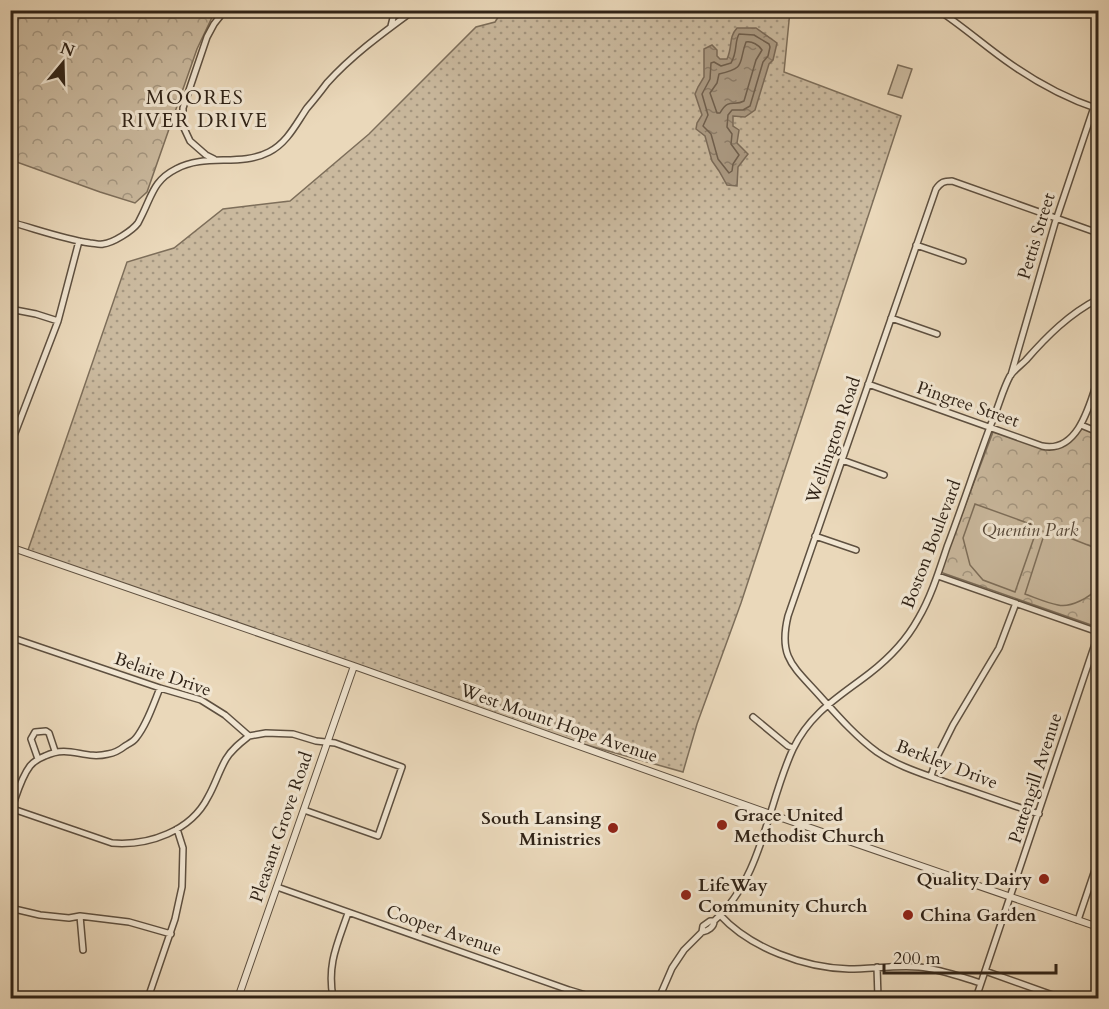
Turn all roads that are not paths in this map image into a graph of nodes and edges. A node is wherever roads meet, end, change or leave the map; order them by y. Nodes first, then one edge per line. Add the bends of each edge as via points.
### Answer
1 (225, 10) edge
2 (395, 10) edge
3 (414, 10) edge
4 (938, 10) edge
5 (390, 27) junction
6 (1096, 108) edge
7 (216, 160) junction
8 (1057, 218) junction
9 (10, 222) edge
10 (1098, 232) edge
11 (79, 241) junction
12 (916, 246) junction
13 (963, 261) dead end
14 (1098, 299) edge
15 (10, 309) edge
16 (891, 318) junction
17 (58, 321) junction
18 (937, 334) dead end
19 (1011, 375) junction
20 (1098, 379) edge
21 (868, 384) junction
22 (1081, 425) junction
23 (990, 427) junction
24 (1098, 432) edge
25 (10, 446) edge
26 (842, 460) junction
27 (884, 475) dead end
28 (816, 536) junction
29 (13, 548) edge
30 (856, 550) dead end
31 (10, 561) edge
32 (938, 576) junction
33 (1016, 603) junction
34 (1098, 633) edge
35 (10, 637) edge
36 (354, 666) junction
37 (160, 688) junction
38 (827, 704) junction
39 (753, 717) dead end
40 (249, 736) junction
41 (327, 742) junction
42 (793, 748) junction
43 (55, 751) junction
44 (38, 759) junction
45 (931, 776) junction
46 (11, 810) edge
47 (304, 810) junction
48 (769, 814) junction
49 (1038, 814) junction
50 (177, 830) junction
51 (1098, 861) edge
52 (277, 887) junction
53 (1010, 897) junction
54 (10, 908) edge
55 (348, 913) junction
56 (720, 915) junction
57 (80, 916) junction
58 (1078, 920) junction
59 (1098, 927) edge
60 (171, 934) junction
61 (83, 950) dead end
62 (877, 968) junction
63 (985, 971) junction
64 (981, 983) junction
65 (569, 990) junction
66 (148, 999) edge
67 (238, 999) edge
68 (333, 999) edge
69 (566, 999) edge
70 (602, 999) edge
71 (658, 999) edge
72 (878, 999) edge
73 (976, 999) edge
74 (1062, 999) edge

1 - 7 street via 207,37 182,118 190,141
2 - 5 street
3 - 5 street
4 - 6 street via 1020,70
5 - 7 street via 328,82 277,147 257,157
6 - 8 street, Pettis Street
7 - 11 street via 177,168 165,175 155,186 138,223 125,234 103,244
8 - 10 street
8 - 12 street, Wellington Road via 945,181 936,189
8 - 19 street, Pettis Street
9 - 11 street
11 - 17 street
12 - 13 street
12 - 16 street, Wellington Road
14 - 19 street, Boston Boulevard via 1050,333
15 - 17 street
16 - 18 street
16 - 21 street, Wellington Road
17 - 25 street
19 - 23 street, Boston Boulevard
20 - 22 street
21 - 23 street, Pingree Street
21 - 26 street, Wellington Road
22 - 23 street, Pingree Street via 1054,447
22 - 24 street
23 - 32 street, Boston Boulevard
26 - 27 street
26 - 28 street, Wellington Road
28 - 30 street
28 - 38 street, Wellington Road via 784,637 790,662
29 - 31 street
29 - 36 street, West Mount Hope Avenue
32 - 33 street
32 - 38 street, Boston Boulevard via 907,636 872,672
33 - 34 street
33 - 45 street via 999,648 953,724
34 - 49 street, Pattengill Avenue
35 - 37 street, Belaire Drive
36 - 41 street, Pleasant Grove Road
36 - 48 street, West Mount Hope Avenue
37 - 40 street, Belaire Drive via 201,700
37 - 43 street via 135,740 119,750 101,755
38 - 42 street, Boston Boulevard
38 - 45 street, Berkley Drive via 877,752
39 - 42 street
40 - 41 street via 293,734
40 - 50 street via 226,758 208,799 196,815
41 - 47 street, Pleasant Grove Road
41 - 47 street via 402,767 378,837
42 - 48 street, Boston Boulevard
43 - 44 street
43 - 44 street via 49,733 35,732 31,739
44 - 46 street via 23,779
45 - 49 street, Berkley Drive
46 - 50 street via 112,843 147,841
47 - 52 street, Pleasant Grove Road
48 - 53 street, West Mount Hope Avenue
48 - 56 street, Boston Boulevard via 748,875
49 - 53 street, Pattengill Avenue
50 - 60 street via 183,848 182,887
51 - 58 street
52 - 55 street, Cooper Avenue
52 - 67 street, Pleasant Grove Road
53 - 58 street, West Mount Hope Avenue
53 - 63 street, Pattengill Avenue
54 - 57 street via 40,915
55 - 65 street, Cooper Avenue
55 - 68 street via 331,966
56 - 62 street via 758,943 809,964
56 - 71 street, Boston Boulevard via 703,927 684,950
57 - 60 street via 129,922
57 - 61 street
58 - 59 street, West Mount Hope Avenue
60 - 66 street
62 - 64 street via 918,967
62 - 72 street
63 - 64 street, Pattengill Avenue
63 - 74 street
64 - 73 street, Pattengill Avenue
65 - 69 street
65 - 70 street, Cooper Avenue

